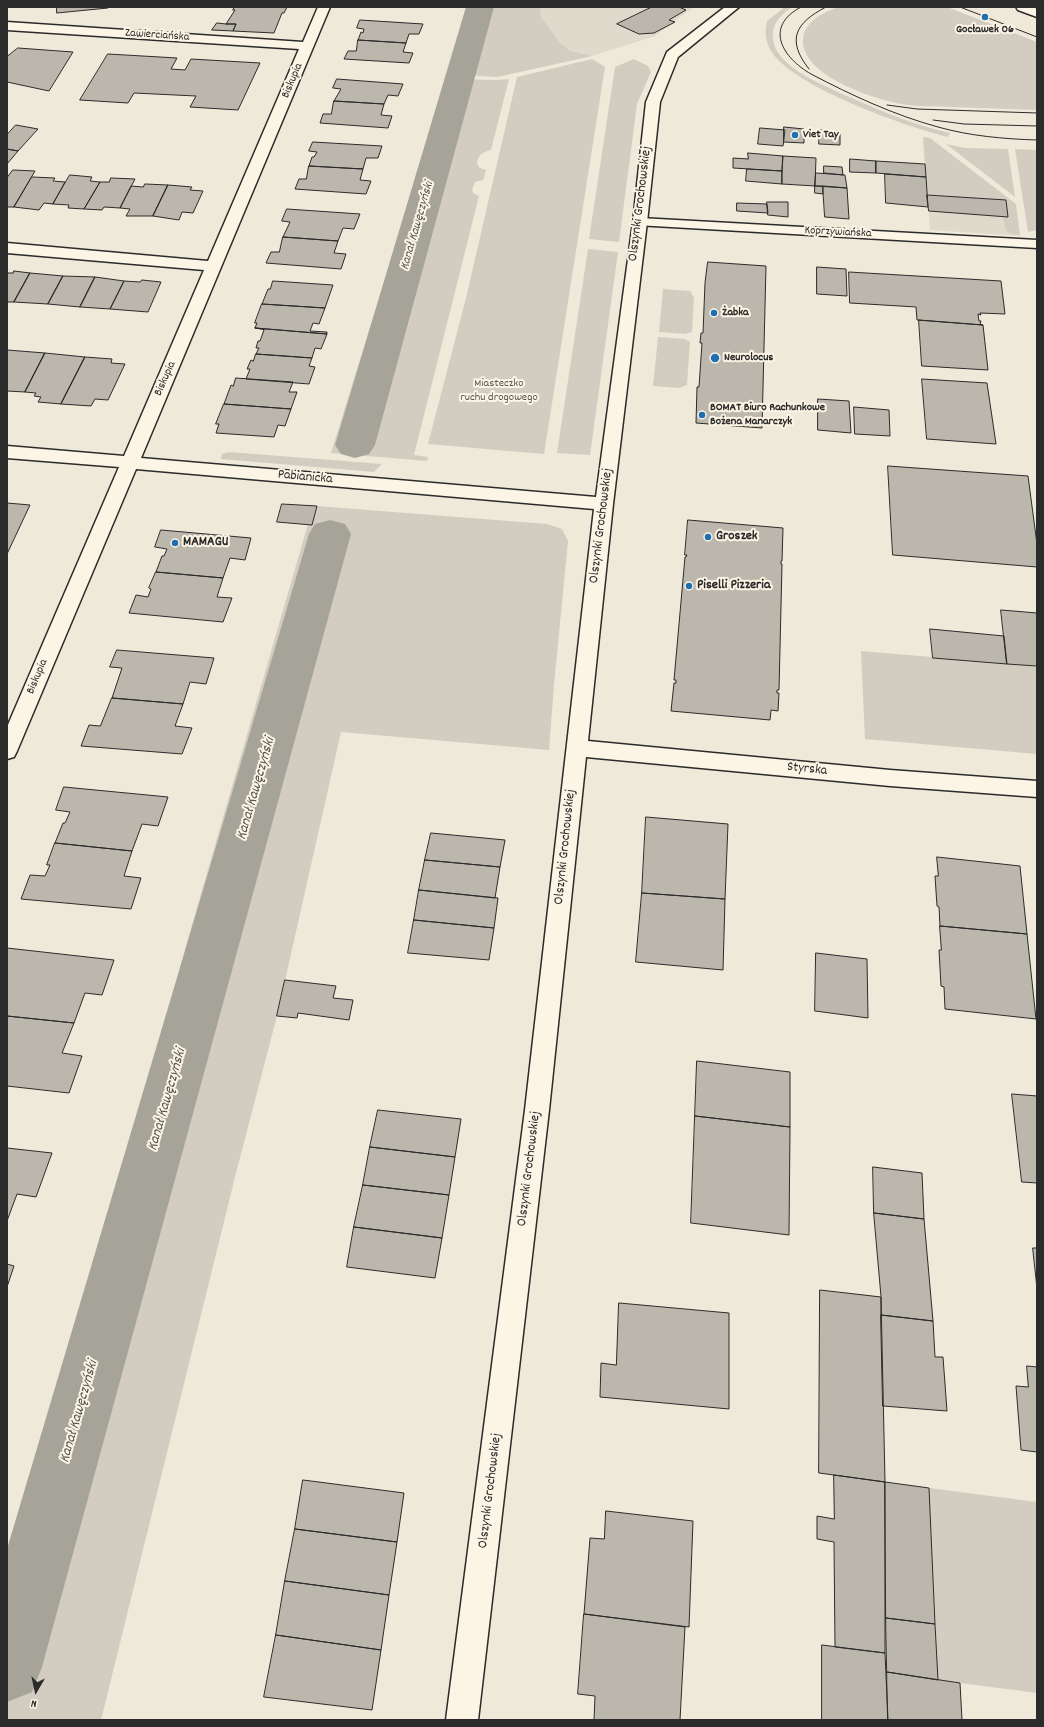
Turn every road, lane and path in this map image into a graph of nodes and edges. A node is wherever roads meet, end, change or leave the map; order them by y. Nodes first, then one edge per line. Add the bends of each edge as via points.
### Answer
1 (324, 7) edge
2 (733, 7) edge
3 (1022, 7) edge
4 (1037, 13) edge
5 (7, 26) edge
6 (307, 46) junction
7 (640, 222) junction
8 (1037, 244) edge
9 (7, 248) edge
10 (214, 266) junction
11 (7, 452) edge
12 (130, 464) junction
13 (604, 504) junction
14 (577, 748) junction
15 (7, 751) edge
16 (1037, 789) edge
17 (462, 1720) edge

1 - 6 street, Biskupia
2 - 7 street, Olszynki Grochowskiej via 672,55 656,93 652,112
3 - 4 street
5 - 6 street, Zawierciańska
6 - 10 street, Biskupia
7 - 8 lane, Koprzywiańska
7 - 13 street, Olszynki Grochowskiej
9 - 10 street
10 - 12 street, Biskupia
11 - 12 street, Pabianicka
12 - 13 street, Pabianicka
12 - 15 street, Biskupia
13 - 14 street, Olszynki Grochowskiej
14 - 16 street, Styrska via 890,778
14 - 17 street, Olszynki Grochowskiej via 536,1118

